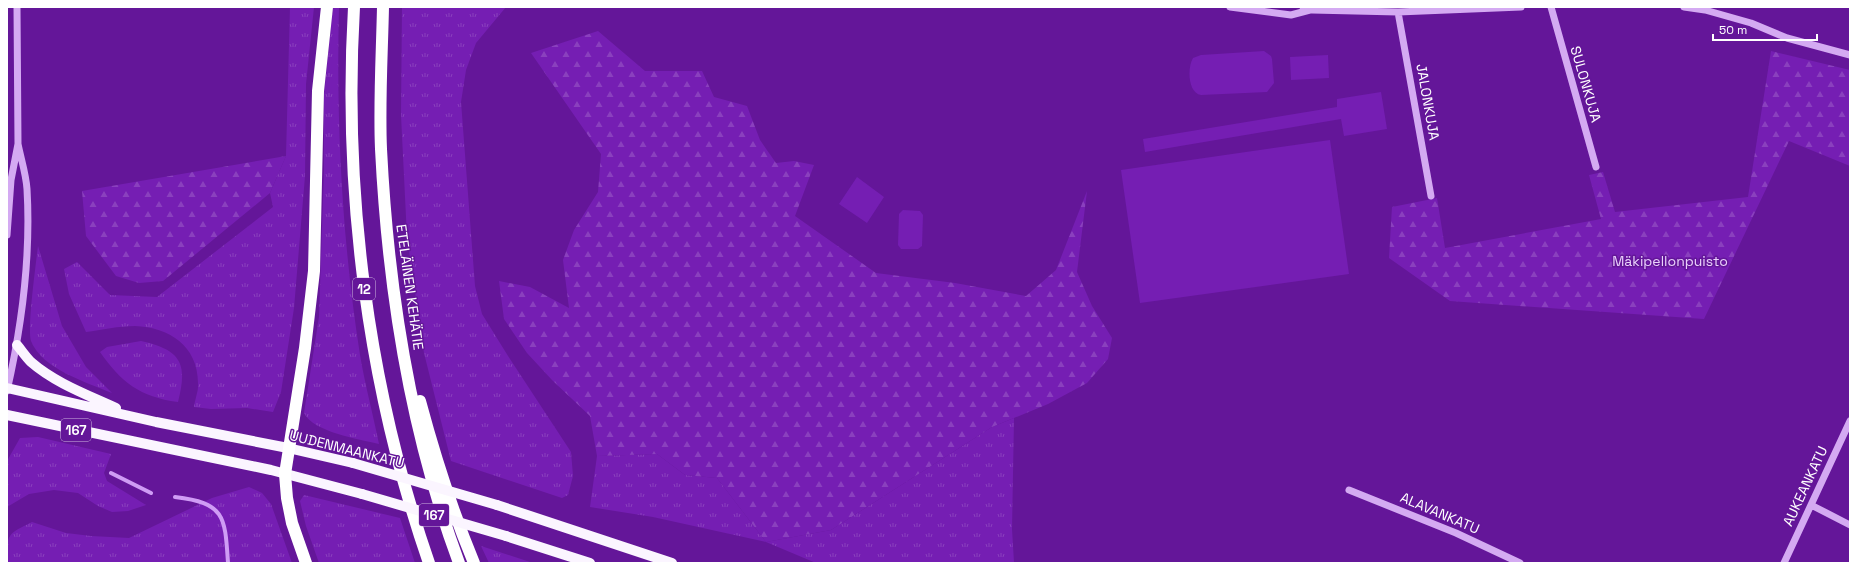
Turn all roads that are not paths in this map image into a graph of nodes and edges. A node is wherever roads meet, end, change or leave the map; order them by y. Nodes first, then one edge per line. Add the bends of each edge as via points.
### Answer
1 (17, 7) edge
2 (327, 7) edge
3 (354, 7) edge
4 (383, 7) edge
5 (1230, 7) edge
6 (1303, 7) edge
7 (1521, 7) edge
8 (1552, 7) edge
9 (1684, 7) edge
10 (1705, 9) edge
11 (1312, 10) junction
12 (1398, 12) junction
13 (1850, 55) edge
14 (18, 144) junction
15 (1596, 167) dead end
16 (1431, 196) dead end
17 (7, 235) edge
18 (395, 304) junction
19 (17, 345) junction
20 (7, 389) edge
21 (7, 415) edge
22 (136, 417) junction
23 (1850, 421) edge
24 (288, 448) junction
25 (285, 474) junction
26 (1349, 490) dead end
27 (1811, 505) junction
28 (1850, 525) edge
29 (306, 563) edge
30 (429, 563) edge
31 (459, 563) edge
32 (474, 563) edge
33 (590, 563) edge
34 (672, 563) edge
35 (1520, 563) edge
36 (1784, 563) edge

1 - 14 street
2 - 24 highway via 318,91 314,271 305,348
3 - 30 highway, 12 via 354,160 364,290 392,436 415,524
4 - 18 highway, ETELÄINEN KEHÄTIE / 12 via 381,148
5 - 11 street via 1291,14
6 - 11 street
7 - 12 street
8 - 15 street, SULONKUJA
9 - 10 street
10 - 13 street via 1751,23 1787,38
11 - 12 street
12 - 16 street, JALONKUJA
14 - 17 street via 11,180
14 - 19 street via 27,188 28,255
18 - 31 highway, ETELÄINEN KEHÄTIE / 12 via 416,420 444,523
18 - 32 highway via 434,455
19 - 20 street
19 - 22 main road via 30,361 42,370
20 - 22 main road, UUDENMAANKATU / 167
21 - 25 main road, 167
22 - 24 main road, UUDENMAANKATU / 167
23 - 27 street, AUKEANKATU
24 - 25 highway
24 - 34 main road, UUDENMAANKATU, bridge via 353,463 497,505
25 - 29 highway via 292,523
25 - 33 main road, 167, bridge via 506,536
26 - 35 street, ALAVANKATU via 1456,533
27 - 28 street
27 - 36 street, AUKEANKATU

